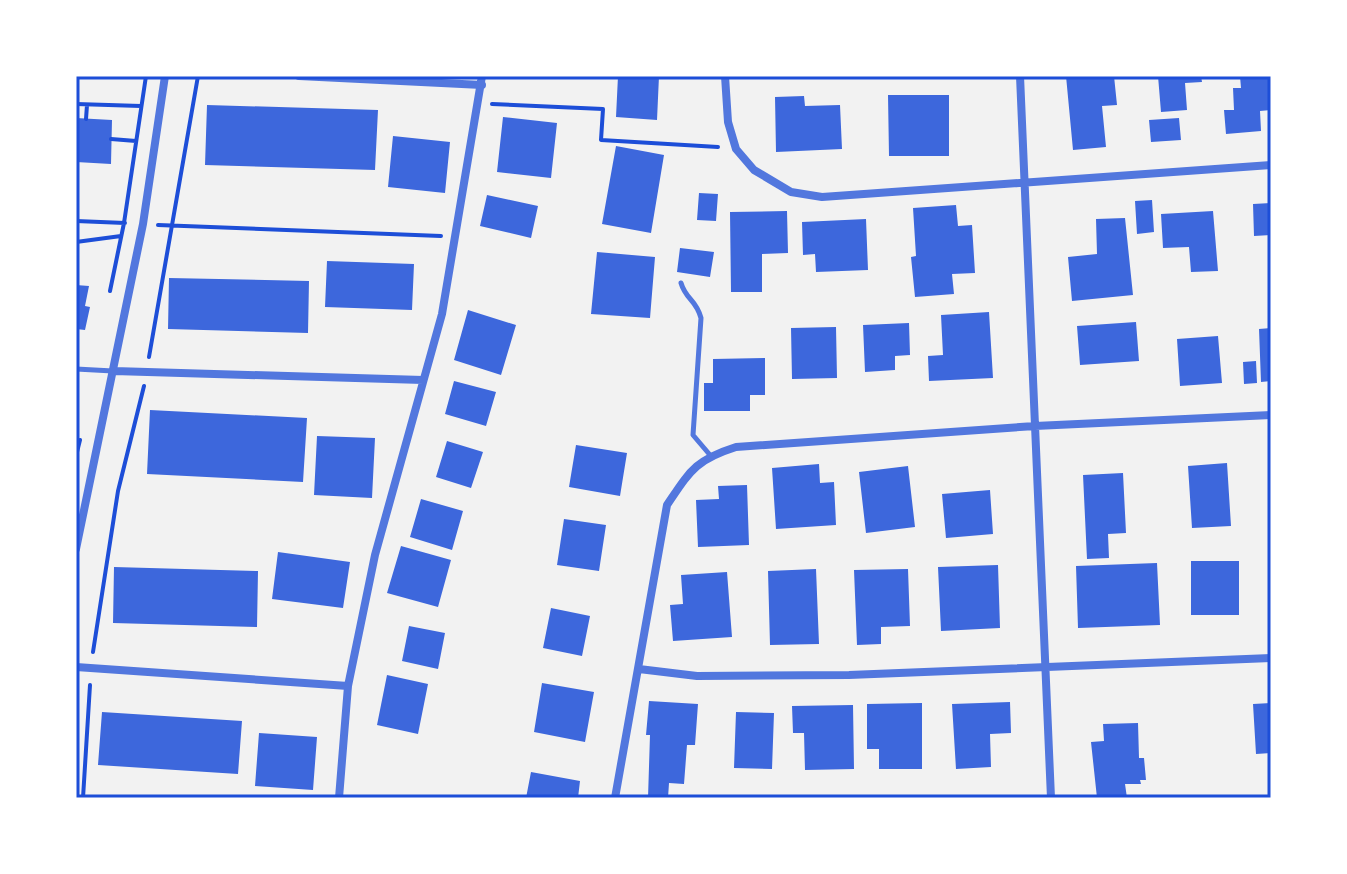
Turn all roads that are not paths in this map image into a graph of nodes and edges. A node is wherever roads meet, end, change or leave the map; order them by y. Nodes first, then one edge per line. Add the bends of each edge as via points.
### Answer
1 (165, 76) edge
2 (299, 76) edge
3 (725, 76) edge
4 (1020, 76) edge
5 (482, 80) edge
6 (1271, 165) edge
7 (1023, 181) junction
8 (681, 283) dead end
9 (76, 369) edge
10 (114, 371) junction
11 (423, 380) junction
12 (1271, 415) edge
13 (1035, 426) junction
14 (710, 455) junction
15 (76, 549) edge
16 (1271, 658) edge
17 (76, 667) edge
18 (1047, 667) junction
19 (639, 669) junction
20 (348, 686) junction
21 (339, 798) edge
22 (615, 798) edge
23 (1051, 798) edge

1 - 10 street
2 - 5 street
3 - 7 street via 736,149 754,170 791,192 822,197
4 - 7 street
5 - 11 street via 442,314
6 - 7 street
7 - 13 street
8 - 14 lane via 701,318 693,435
9 - 10 lane
10 - 11 street
10 - 15 street
11 - 20 street via 375,555
12 - 13 street
13 - 14 street via 736,447
13 - 18 street
14 - 19 street via 692,468 667,505
16 - 18 street
17 - 20 street
18 - 19 street via 697,676
18 - 23 street
19 - 22 street
20 - 21 street

